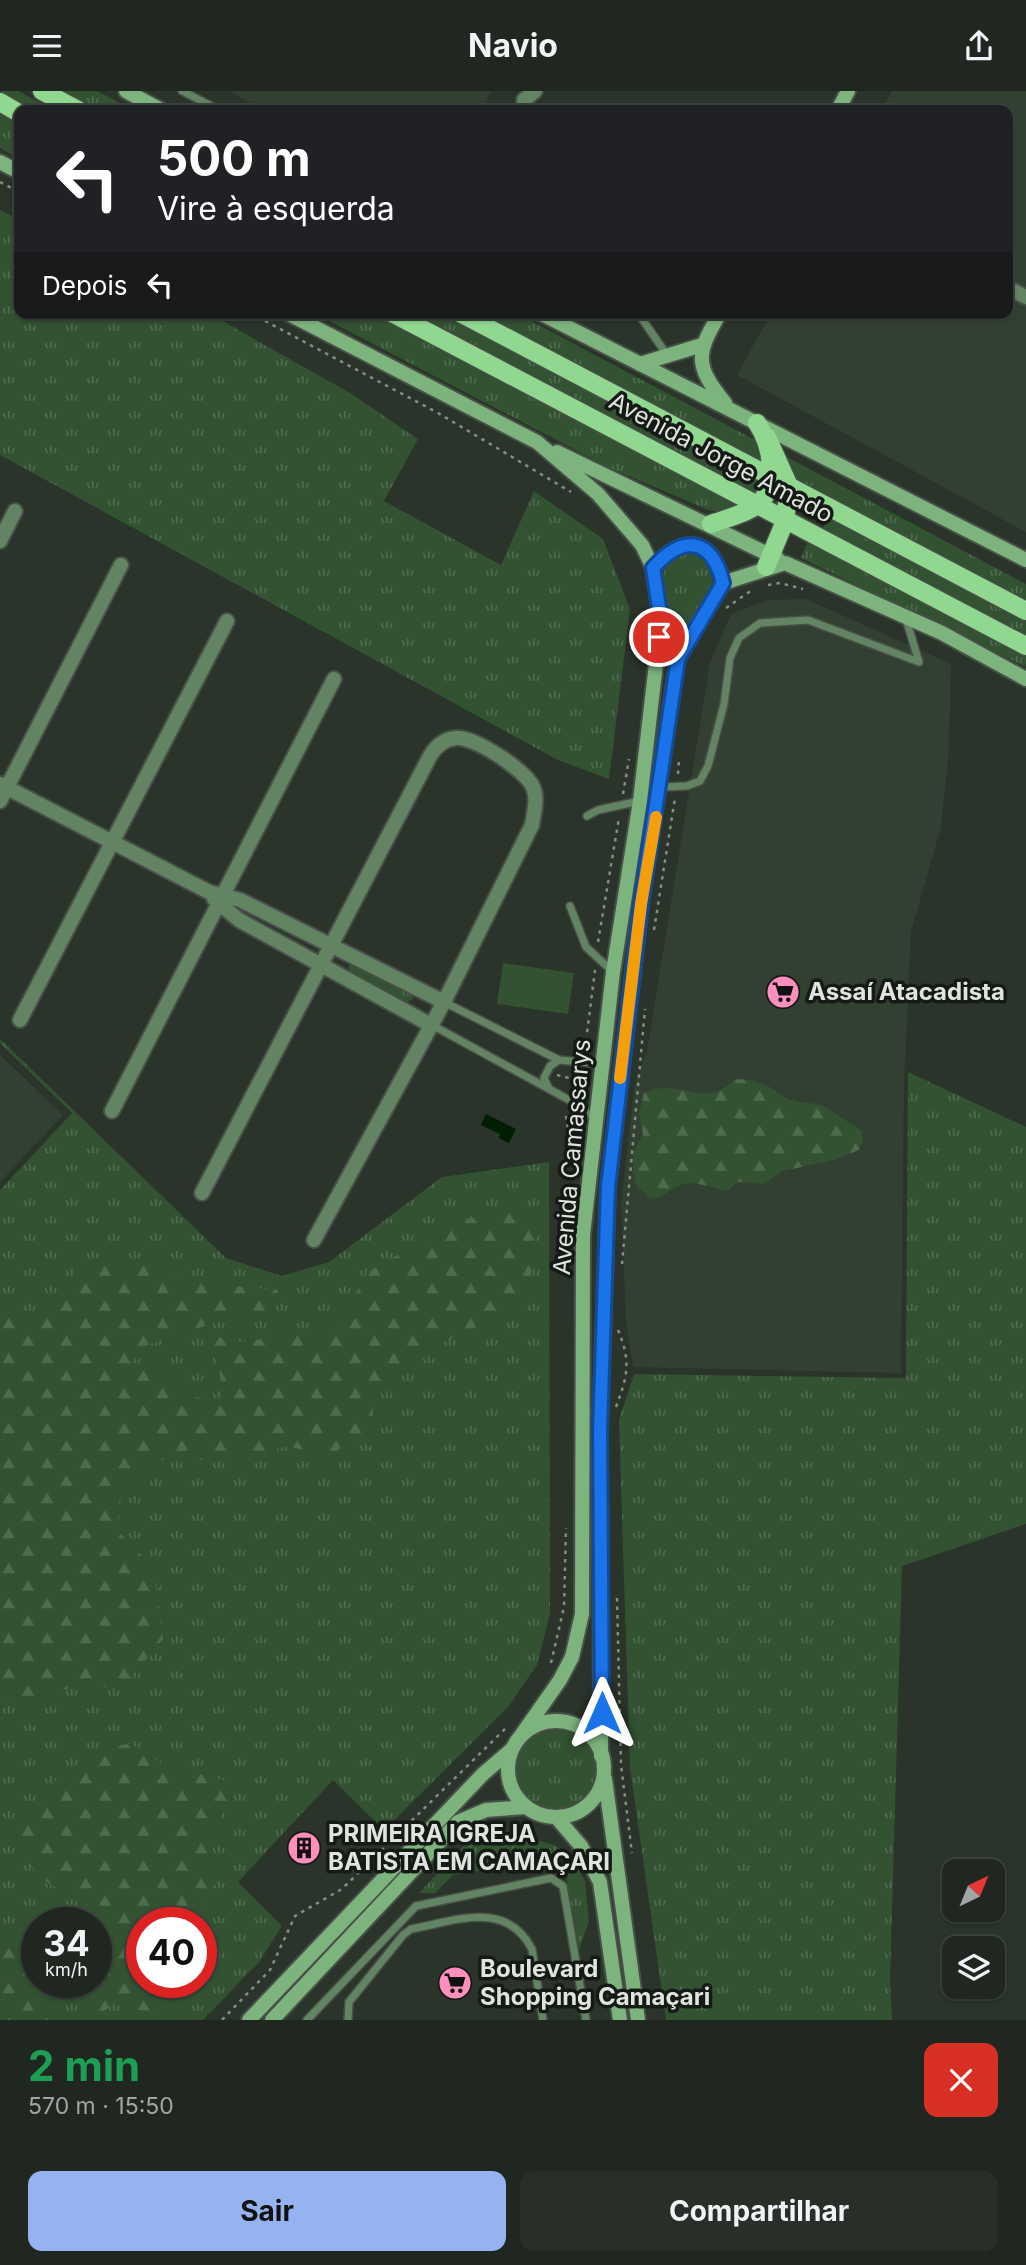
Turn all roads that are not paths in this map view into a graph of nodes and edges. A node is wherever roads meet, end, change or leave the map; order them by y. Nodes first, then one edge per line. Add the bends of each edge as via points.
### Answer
1 (42, 91) edge
2 (126, 91) edge
3 (182, 91) edge
4 (535, 91) edge
5 (69, 105) edge
6 (152, 105) edge
7 (209, 105) edge
8 (524, 105) edge
9 (299, 319) edge
10 (403, 319) edge
11 (477, 319) edge
12 (552, 319) edge
13 (642, 319) edge
14 (717, 319) edge
15 (702, 345) junction
16 (667, 356) junction
17 (640, 365) junction
18 (728, 407) junction
19 (762, 430) junction
20 (537, 442) junction
21 (771, 477) junction
22 (789, 486) junction
23 (757, 505) junction
24 (15, 512) dead end
25 (785, 521) junction
26 (710, 524) junction
27 (0, 541) edge
28 (1026, 560) edge
29 (774, 562) junction
30 (121, 565) dead end
31 (653, 568) junction
32 (723, 583) junction
33 (1026, 611) edge
34 (906, 617) junction
35 (227, 621) dead end
36 (1026, 646) edge
37 (334, 679) dead end
38 (1026, 679) edge
39 (661, 787) junction
40 (2, 791) edge
41 (639, 801) junction
42 (587, 816) dead end
43 (114, 843) junction
44 (217, 897) junction
45 (570, 907) dead end
46 (331, 945) junction
47 (320, 964) junction
48 (613, 972) junction
49 (444, 1002) junction
50 (20, 1020) dead end
51 (431, 1025) junction
52 (559, 1060) junction
53 (603, 1064) junction
54 (549, 1090) junction
55 (112, 1111) dead end
56 (596, 1119) junction
57 (202, 1193) dead end
58 (314, 1240) dead end
59 (520, 1737) junction
60 (512, 1750) junction
61 (602, 1763) junction
62 (526, 1807) junction
63 (556, 1817) junction
64 (249, 2020) edge
65 (272, 2020) edge
66 (307, 2020) edge
67 (348, 2020) edge
68 (543, 2020) edge
69 (586, 2020) edge
70 (620, 2020) edge
71 (638, 2020) edge

1 - 5 main road
2 - 6 street
3 - 7 lane
4 - 8 street
9 - 20 street
10 - 23 main road, Avenida Jorge Amado
11 - 21 main road, Avenida Jorge Amado
12 - 17 street, Avenida Jorge Amado
13 - 16 lane
14 - 15 street
15 - 16 street
15 - 18 street via 703,370
16 - 17 street
17 - 18 street, Avenida Jorge Amado
18 - 19 street, Avenida Jorge Amado
19 - 21 main road
19 - 22 main road
19 - 28 street, Avenida Jorge Amado
20 - 26 street
20 - 31 street via 598,494 642,545
21 - 22 main road, Avenida Jorge Amado
21 - 23 main road
22 - 25 main road
22 - 33 main road, Avenida Jorge Amado
23 - 25 main road, Avenida Jorge Amado
23 - 26 main road
24 - 27 street
25 - 29 main road
25 - 36 main road, Avenida Jorge Amado
26 - 29 street
29 - 32 street
29 - 34 street
30 - 40 street
31 - 32 street via 668,551 681,545 698,547 720,570
31 - 41 street, Avenida Camassarys via 661,621
32 - 39 street, Avenida Camassarys via 678,656
34 - 38 street
34 - 39 lane via 919,663 808,620 760,623 739,638 730,658 708,766 697,784
35 - 43 street
37 - 44 street
39 - 61 street, Avenida Camassarys via 641,904 607,1199 600,1430
40 - 43 street
41 - 42 lane
41 - 48 street, Avenida Camassarys
43 - 44 street
43 - 50 street
44 - 46 street via 240,900
44 - 47 street via 239,920
44 - 55 street
45 - 48 lane via 586,947
46 - 47 street
46 - 49 street
46 - 49 street via 437,745 464,738 521,772 533,787 536,802 532,825
47 - 51 street
47 - 57 street
48 - 53 street, Avenida Camassarys
49 - 51 street
49 - 52 lane
51 - 54 lane
51 - 58 street
52 - 53 lane
52 - 54 lane via 544,1078
53 - 56 street, Avenida Camassarys
54 - 56 lane
56 - 59 street, Avenida Camassarys via 583,1235 582,1614 572,1657
59 - 60 street
59 - 61 street via 544,1723 573,1725 595,1743
60 - 62 street via 509,1781
60 - 64 street via 483,1774
61 - 63 street via 601,1785 584,1808
61 - 71 street, Avenida Camassarys
62 - 63 street
62 - 65 street via 486,1810 458,1822
63 - 70 street via 581,1846 600,1882
66 - 69 lane via 416,1906 551,1878 563,1886
67 - 68 lane via 349,2002 403,1935 486,1915 505,1922 526,1938 532,1949

